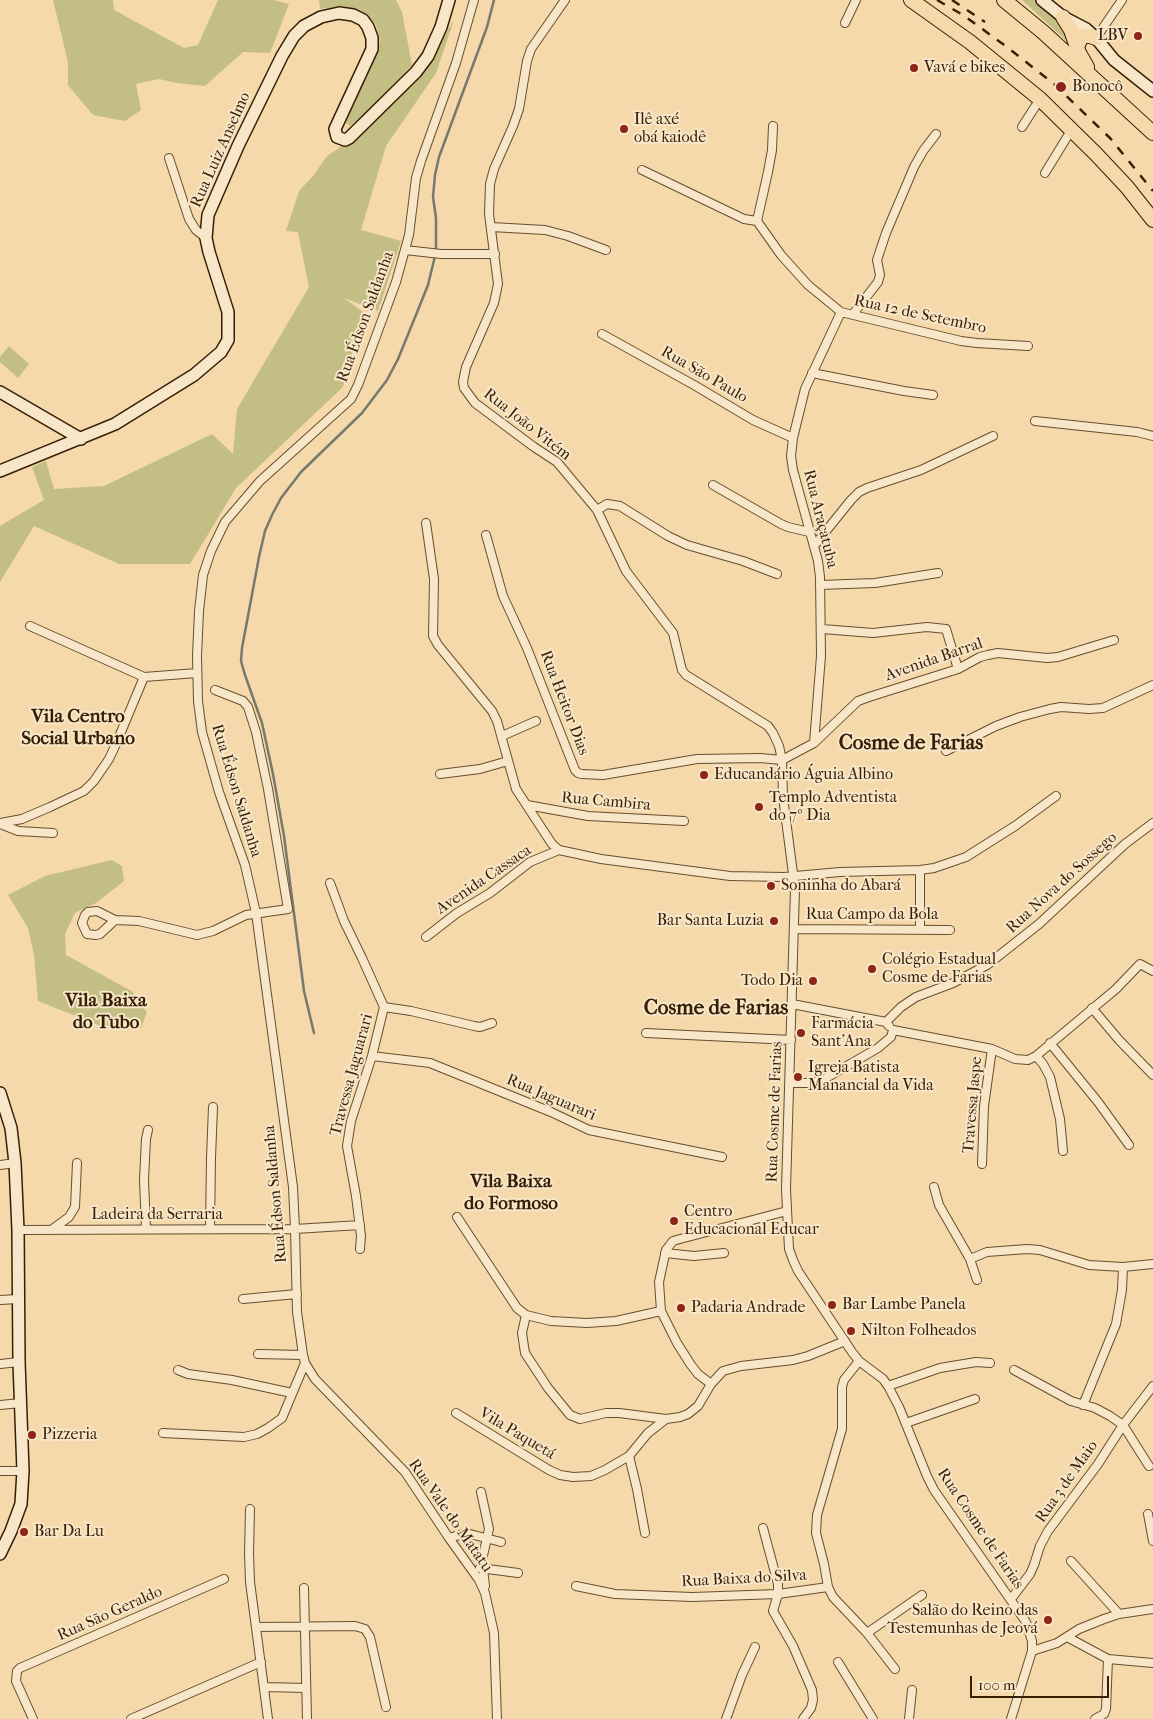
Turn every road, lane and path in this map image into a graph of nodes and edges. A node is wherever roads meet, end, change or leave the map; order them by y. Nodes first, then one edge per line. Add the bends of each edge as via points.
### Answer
1 (449, 0) edge
2 (474, 0) edge
3 (565, 0) edge
4 (856, 0) edge
5 (911, 0) edge
6 (1004, 0) edge
7 (1012, 0) edge
8 (1042, 0) edge
9 (1122, 0) edge
10 (1063, 17) junction
11 (1028, 19) junction
12 (845, 23) dead end
13 (1096, 38) junction
14 (1077, 47) junction
15 (1092, 77) junction
16 (1153, 91) edge
17 (1040, 99) junction
18 (773, 126) dead end
19 (1022, 128) dead end
20 (1072, 129) junction
21 (1153, 133) edge
22 (936, 134) dead end
23 (169, 158) dead end
24 (642, 170) dead end
25 (1045, 173) dead end
26 (1153, 220) edge
27 (757, 221) junction
28 (491, 227) junction
29 (206, 238) junction
30 (406, 250) junction
31 (606, 250) dead end
32 (495, 254) junction
33 (841, 312) junction
34 (853, 314) junction
35 (602, 334) dead end
36 (1028, 346) dead end
37 (812, 373) junction
38 (0, 392) edge
39 (933, 395) dead end
40 (1034, 421) dead end
41 (993, 436) dead end
42 (1153, 436) edge
43 (81, 438) junction
44 (793, 438) junction
45 (0, 471) edge
46 (713, 484) dead end
47 (597, 510) junction
48 (426, 523) dead end
49 (809, 532) junction
50 (486, 535) dead end
51 (814, 546) junction
52 (938, 573) dead end
53 (777, 574) dead end
54 (820, 584) junction
55 (30, 626) dead end
56 (822, 629) junction
57 (1114, 640) dead end
58 (958, 669) junction
59 (197, 673) junction
60 (144, 677) junction
61 (1153, 685) edge
62 (215, 690) dead end
63 (536, 722) dead end
64 (502, 736) junction
65 (814, 743) junction
66 (946, 751) dead end
67 (782, 760) junction
68 (508, 761) junction
69 (440, 774) dead end
70 (1056, 796) dead end
71 (527, 805) junction
72 (684, 821) dead end
73 (1153, 823) edge
74 (0, 824) edge
75 (53, 833) dead end
76 (559, 850) junction
77 (920, 870) junction
78 (794, 877) junction
79 (330, 883) dead end
80 (256, 913) junction
81 (115, 920) dead end
82 (794, 929) junction
83 (920, 929) junction
84 (950, 930) dead end
85 (426, 938) dead end
86 (1153, 970) edge
87 (792, 1004) junction
88 (384, 1007) junction
89 (1092, 1008) junction
90 (886, 1022) junction
91 (492, 1024) dead end
92 (893, 1030) junction
93 (646, 1033) dead end
94 (791, 1040) junction
95 (1050, 1043) junction
96 (992, 1049) junction
97 (372, 1056) junction
98 (1036, 1056) junction
99 (1153, 1076) edge
100 (790, 1083) junction
101 (0, 1093) edge
102 (213, 1107) dead end
103 (148, 1130) dead end
104 (1129, 1144) dead end
105 (1063, 1151) dead end
106 (722, 1157) dead end
107 (15, 1163) junction
108 (78, 1163) dead end
109 (982, 1164) dead end
110 (0, 1165) edge
111 (934, 1187) dead end
112 (787, 1212) junction
113 (457, 1217) dead end
114 (360, 1226) junction
115 (54, 1228) junction
116 (146, 1229) junction
117 (210, 1229) junction
118 (296, 1229) junction
119 (18, 1230) junction
120 (360, 1249) dead end
121 (665, 1253) junction
122 (724, 1253) dead end
123 (970, 1259) junction
124 (1153, 1264) edge
125 (1122, 1267) junction
126 (977, 1280) dead end
127 (297, 1294) junction
128 (18, 1299) junction
129 (243, 1299) dead end
130 (0, 1300) edge
131 (661, 1311) junction
132 (526, 1315) junction
133 (845, 1341) junction
134 (258, 1354) dead end
135 (302, 1355) junction
136 (859, 1361) junction
137 (19, 1362) junction
138 (305, 1363) junction
139 (990, 1363) dead end
140 (0, 1364) edge
141 (178, 1370) dead end
142 (1014, 1370) dead end
143 (711, 1384) junction
144 (888, 1386) junction
145 (1153, 1386) edge
146 (292, 1393) junction
147 (975, 1399) dead end
148 (21, 1403) junction
149 (0, 1405) edge
150 (1083, 1405) junction
151 (456, 1413) dead end
152 (666, 1419) junction
153 (906, 1423) junction
154 (1123, 1425) junction
155 (163, 1432) dead end
156 (628, 1456) junction
157 (1149, 1466) dead end
158 (0, 1470) edge
159 (23, 1471) junction
160 (481, 1492) dead end
161 (250, 1509) dead end
162 (1148, 1514) dead end
163 (763, 1528) dead end
164 (645, 1533) dead end
165 (449, 1538) junction
166 (488, 1538) junction
167 (1153, 1541) edge
168 (501, 1542) dead end
169 (0, 1554) edge
170 (1071, 1561) dead end
171 (483, 1568) junction
172 (472, 1569) junction
173 (518, 1573) dead end
174 (224, 1579) dead end
175 (576, 1586) dead end
176 (828, 1587) junction
177 (304, 1588) dead end
178 (485, 1593) junction
179 (778, 1594) junction
180 (922, 1595) dead end
181 (1011, 1599) junction
182 (1153, 1609) edge
183 (1119, 1614) junction
184 (256, 1627) junction
185 (305, 1628) junction
186 (867, 1634) junction
187 (1067, 1637) junction
188 (755, 1647) dead end
189 (1032, 1651) junction
190 (1108, 1660) junction
191 (261, 1662) junction
192 (838, 1662) dead end
193 (1153, 1663) edge
194 (895, 1670) dead end
195 (264, 1687) junction
196 (306, 1688) junction
197 (912, 1690) dead end
198 (386, 1707) dead end
199 (33, 1719) edge
200 (132, 1719) edge
201 (268, 1719) edge
202 (307, 1719) edge
203 (497, 1719) edge
204 (726, 1719) edge
205 (803, 1719) edge
206 (873, 1719) edge
207 (909, 1719) edge
208 (1011, 1719) edge
209 (1095, 1719) edge

1 - 29 street, Rua Luiz Anselmo via 428,56 416,72 349,138 342,140 337,137 335,129 372,49 372,38 363,20 353,15 339,13 320,17 304,26 282,56 238,146 208,215
2 - 30 street, Rua Édson Saldanha via 456,64 416,178
3 - 28 street, Rua João Vitém via 526,62 519,108 490,184
4 - 12 street
5 - 17 highway via 970,42
6 - 11 highway
7 - 11 highway
8 - 10 street
9 - 13 street
10 - 13 street
10 - 14 highway
11 - 15 highway
13 - 14 highway via 1083,36
13 - 16 street via 1114,60
14 - 15 highway
15 - 21 highway
17 - 19 street
17 - 20 highway
18 - 27 street via 772,150
20 - 25 street
20 - 26 highway via 1127,187
22 - 34 street via 914,167 886,233 877,260 878,282
23 - 29 street via 189,219
24 - 27 street via 744,219
27 - 33 street, Rua 12 de Setembro via 808,285
28 - 31 street via 545,230
28 - 32 street, Rua João Vitém
29 - 43 street, Rua Luiz Anselmo via 228,312 228,340 221,352 194,375 131,415
30 - 32 street
30 - 59 street, Rua Édson Saldanha via 351,399 255,486 217,536 202,587
32 - 47 street, Rua João Vitém via 496,296 466,367 464,388 475,403 557,462
33 - 34 street, Rua 12 de Setembro
33 - 37 street, Rua Araçatuba
34 - 36 street, Rua 12 de Setembro via 961,341
35 - 44 street, Rua São Paulo via 753,420
37 - 39 street
37 - 44 street, Rua Araçatuba
38 - 43 street
40 - 42 street
41 - 51 street via 921,470 859,492
43 - 45 street, Rua Luiz Anselmo
44 - 49 street, Rua Araçatuba via 793,470
46 - 49 street via 781,524
47 - 53 street via 607,504 620,506 687,545
47 - 67 street, Rua Cosme de Farias via 626,571 672,633 682,670 768,726 779,746
48 - 64 street via 434,579 433,636 492,711
49 - 51 street, Rua Araçatuba
50 - 67 street, Rua Heitor Dias via 503,596 528,648 578,773 603,775 697,759
51 - 54 street, Rua Araçatuba
52 - 54 street via 875,583
54 - 56 street, Rua Araçatuba
55 - 60 street
56 - 58 street via 873,633 926,627 946,629
56 - 65 street, Rua Araçatuba
57 - 58 street, Avenida Barral via 1058,657 998,653 980,657
58 - 65 street, Avenida Barral via 863,699
59 - 60 street
59 - 80 street, Rua Édson Saldanha via 202,732 245,865
60 - 74 street via 109,759 94,781 84,791 66,800
61 - 66 street via 1103,708 1050,709 1015,719
62 - 80 street via 243,701 248,708 270,798 288,909
63 - 64 street
64 - 68 street
65 - 67 street, Avenida Barral
67 - 78 street, Rua Cosme de Farias via 783,798
68 - 69 street via 480,769
68 - 71 street via 513,782
70 - 77 street via 966,857
71 - 72 street, Rua Cambira via 588,816
71 - 76 street
73 - 90 street, Rua Nova do Sossego via 1039,924 987,965 916,997
74 - 75 street via 18,831
76 - 78 street via 601,859 730,876
76 - 85 street, Avenida Cassaca via 530,862
77 - 78 street
77 - 83 street
78 - 82 street, Rua Cosme de Farias
79 - 88 street, Travessa Jaguarari
80 - 81 street via 197,935 139,921
80 - 118 street, Rua Édson Saldanha
82 - 83 street, Rua Campo da Bola
82 - 87 street, Rua Cosme de Farias
83 - 84 street, Rua Campo da Bola
86 - 89 street via 1140,964
87 - 90 street
87 - 94 street, Rua Cosme de Farias
88 - 91 street via 480,1027
88 - 97 street, Travessa Jaguarari
89 - 95 street
89 - 99 street
90 - 92 street
92 - 96 street
92 - 100 street via 878,1048 826,1078 813,1083
93 - 94 street
94 - 100 street, Rua Cosme de Farias
95 - 98 street
95 - 104 street
96 - 98 street via 1021,1060
96 - 109 street, Travessa Jaspe via 984,1106
97 - 106 street, Rua Jaguarari via 430,1063 589,1130
97 - 114 street, Travessa Jaguarari via 351,1121 347,1146
98 - 105 street via 1050,1077 1060,1119
100 - 112 street, Rua Cosme de Farias
101 - 107 street via 11,1128
102 - 117 street
103 - 116 street via 144,1180
107 - 110 street
107 - 119 street
108 - 115 street via 75,1207 69,1217
111 - 123 street via 939,1205
112 - 121 street via 673,1241
112 - 133 street, Rua Cosme de Farias via 793,1260
113 - 132 street via 517,1308
114 - 118 street, Ladeira da Serraria
114 - 120 street, Travessa Jaguarari
115 - 116 street, Ladeira da Serraria
115 - 119 street, Ladeira da Serraria
116 - 117 street, Ladeira da Serraria
117 - 118 street, Ladeira da Serraria
118 - 127 street, Rua Édson Saldanha
119 - 128 street
121 - 122 street via 694,1256
121 - 131 street via 659,1282
123 - 125 street via 987,1252 1040,1250 1089,1265
123 - 126 street
124 - 125 street
125 - 150 street via 1116,1324
127 - 129 street
127 - 135 street, Rua Édson Saldanha
128 - 130 street
128 - 137 street
131 - 132 street via 616,1320 568,1323
131 - 143 street via 691,1365
132 - 152 street via 522,1333 525,1353 570,1415 580,1419 620,1413
133 - 136 street, Rua Cosme de Farias
133 - 143 street via 792,1360 731,1368 723,1371
134 - 135 street
135 - 138 street, Rua Édson Saldanha
136 - 144 street, Rua Cosme de Farias
136 - 176 street, Rua Baixa do Silva via 842,1387 839,1446 816,1524
137 - 140 street
137 - 148 street
138 - 146 street
138 - 165 street, Rua Vale do Matatu via 315,1379 405,1472
139 - 144 street via 940,1368
141 - 146 street
142 - 150 street
143 - 152 street via 698,1406 680,1417
144 - 153 street, Rua Cosme de Farias
145 - 154 street, Rua 3 de Maio
146 - 155 street via 282,1418 257,1434 244,1437
147 - 153 street
148 - 149 street
148 - 159 street
150 - 154 street via 1103,1411
151 - 156 street, Vila Paquetá via 560,1475 590,1476
152 - 156 street, Vila Paquetá via 648,1433
153 - 181 street, Rua Cosme de Farias via 934,1490
154 - 157 street
154 - 181 street, Rua 3 de Maio via 1048,1531 1030,1574
156 - 164 street
158 - 159 street
159 - 169 street via 21,1504
160 - 166 street via 488,1521
161 - 184 street via 250,1582
162 - 167 street
163 - 179 street
165 - 166 street via 463,1534
165 - 172 street, Rua Vale do Matatu
166 - 168 street
166 - 171 street
170 - 183 street
171 - 172 street
171 - 173 street
171 - 178 street
172 - 178 street, Rua Vale do Matatu
174 - 199 street, Rua Sāo Geraldo via 20,1668 16,1681
175 - 179 street, Rua Baixa do Silva via 603,1593 639,1596
176 - 179 street, Rua Baixa do Silva
176 - 186 street via 833,1597
177 - 185 street
178 - 203 street, Rua Vale do Matatu via 494,1633
179 - 205 street via 773,1611 812,1690 811,1708
180 - 186 street
181 - 189 street, Rua Cosme de Farias via 1026,1622
182 - 183 street
183 - 187 street via 1089,1624
184 - 185 street
184 - 191 street
185 - 196 street
185 - 198 street via 365,1628 370,1637
186 - 194 street
187 - 189 street
187 - 190 street
188 - 204 street
189 - 208 street, Rua Cosme de Farias
190 - 193 street
190 - 209 street via 1106,1709
191 - 195 street
191 - 200 street
192 - 206 street
195 - 196 street
195 - 201 street
196 - 202 street
197 - 207 street

